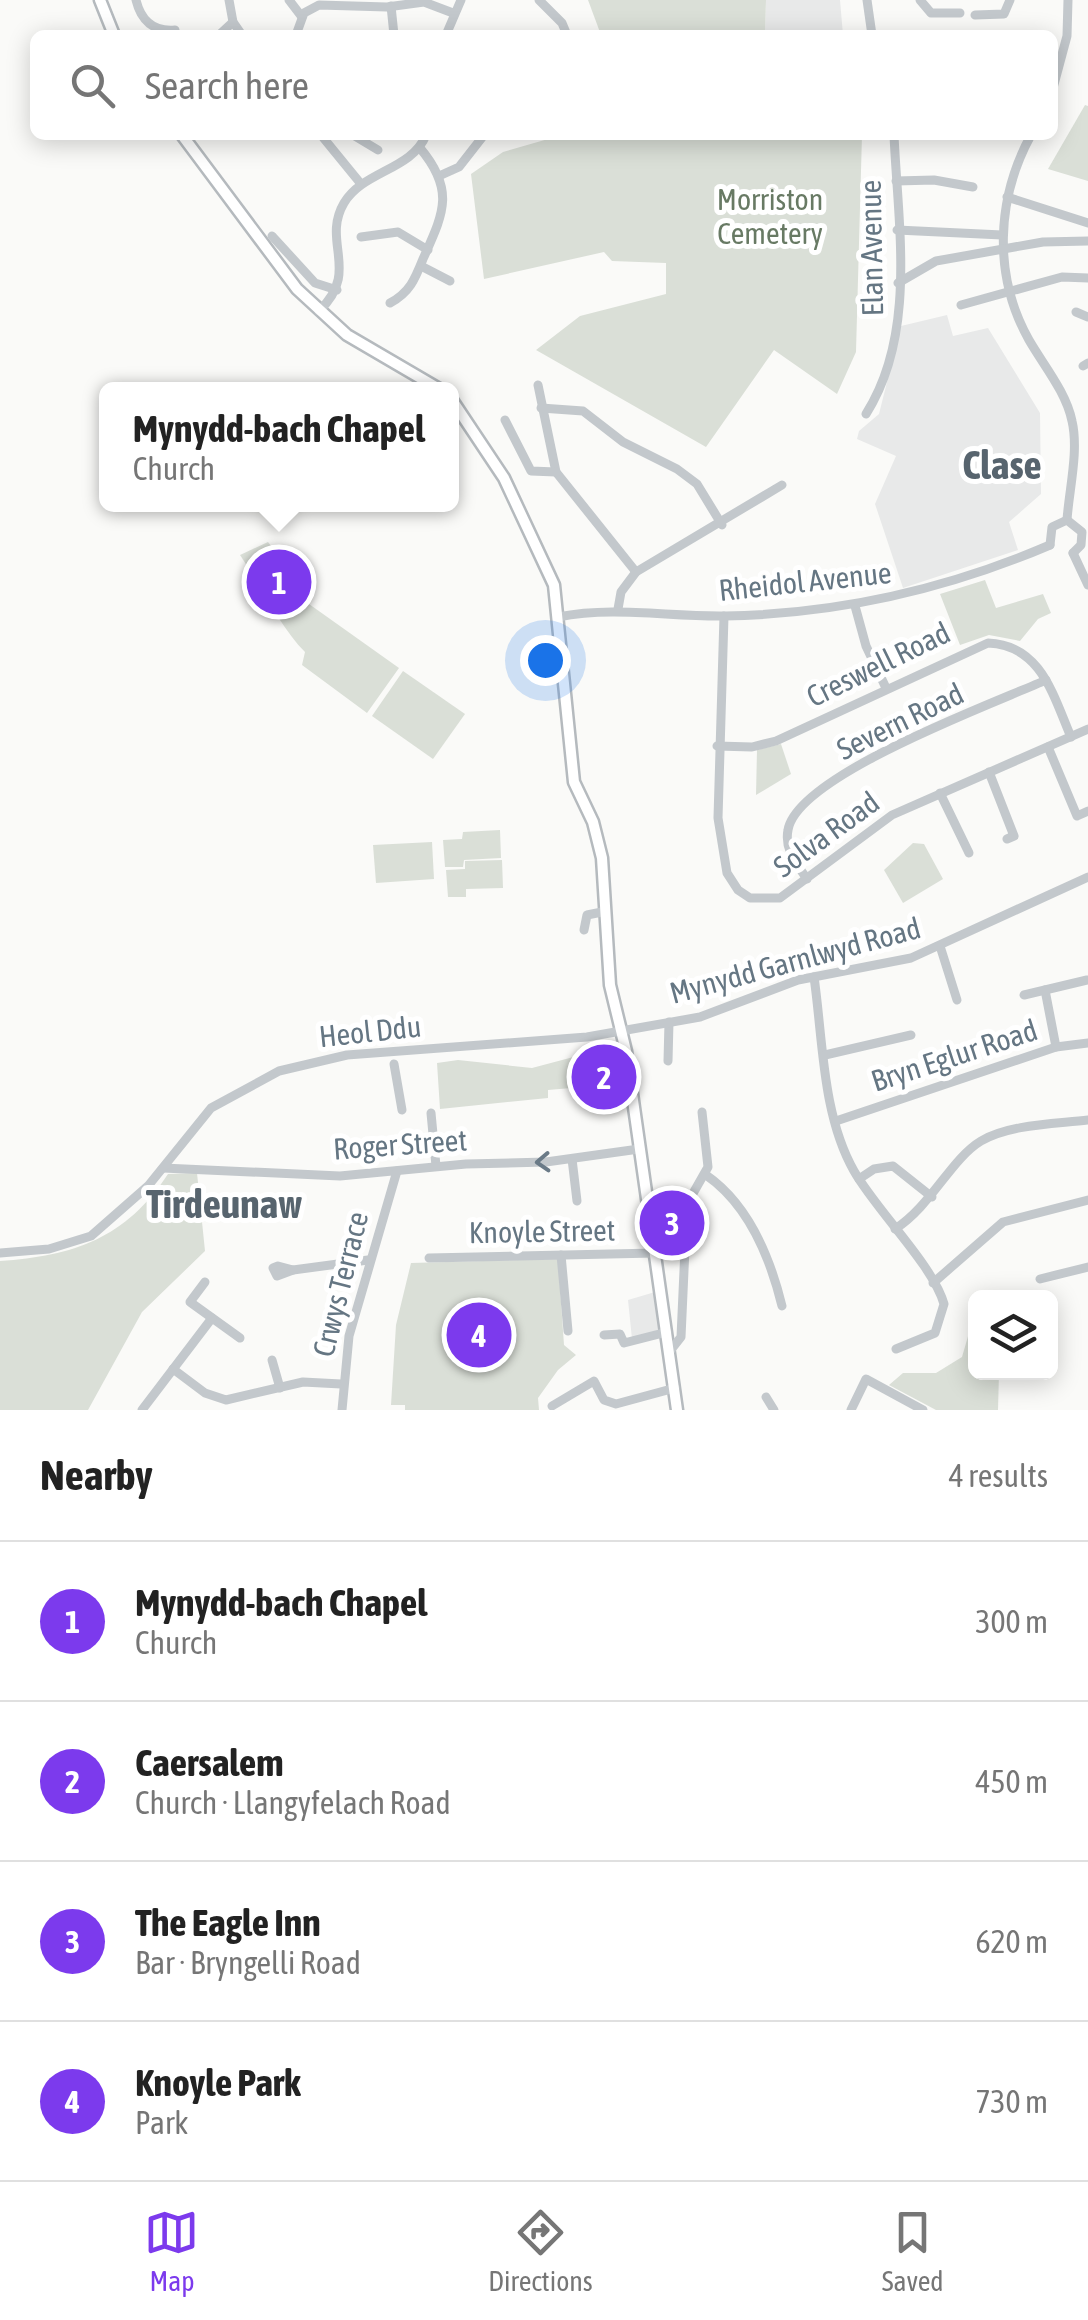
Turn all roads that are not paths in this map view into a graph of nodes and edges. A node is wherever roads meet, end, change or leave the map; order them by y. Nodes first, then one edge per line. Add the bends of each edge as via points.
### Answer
1 (100, 0) edge
2 (136, 0) edge
3 (229, 0) edge
4 (289, 0) edge
5 (461, 0) edge
6 (539, 0) edge
7 (867, 0) edge
8 (920, 0) edge
9 (1010, 0) edge
10 (1068, 0) edge
11 (391, 6) junction
12 (454, 13) junction
13 (960, 14) dead end
14 (302, 17) junction
15 (980, 18) dead end
16 (233, 22) junction
17 (112, 30) edge
18 (158, 30) edge
19 (225, 30) edge
20 (239, 30) edge
21 (298, 30) edge
22 (393, 30) edge
23 (448, 30) edge
24 (564, 30) edge
25 (871, 30) edge
26 (1058, 58) edge
27 (186, 140) edge
28 (329, 140) edge
29 (361, 140) edge
30 (424, 140) edge
31 (480, 140) edge
32 (894, 140) edge
33 (1029, 140) edge
34 (420, 148) junction
35 (378, 150) dead end
36 (439, 176) junction
37 (896, 181) junction
38 (361, 184) junction
39 (973, 186) dead end
40 (1006, 197) junction
41 (1088, 223) edge
42 (897, 230) junction
43 (1002, 234) junction
44 (272, 236) dead end
45 (362, 236) dead end
46 (1087, 239) edge
47 (428, 250) junction
48 (1004, 250) junction
49 (421, 266) junction
50 (1088, 278) edge
51 (450, 281) dead end
52 (898, 284) junction
53 (337, 290) junction
54 (1010, 292) junction
55 (390, 303) dead end
56 (961, 305) dead end
57 (319, 311) junction
58 (1076, 312) dead end
59 (1088, 318) edge
60 (426, 382) edge
61 (538, 385) dead end
62 (541, 408) junction
63 (459, 410) edge
64 (866, 414) dead end
65 (505, 420) dead end
66 (1074, 442) junction
67 (1088, 442) edge
68 (556, 472) junction
69 (782, 485) dead end
70 (1067, 520) junction
71 (722, 525) junction
72 (1050, 545) junction
73 (1073, 553) junction
74 (636, 572) junction
75 (1088, 585) edge
76 (855, 606) junction
77 (618, 609) junction
78 (724, 616) junction
79 (558, 617) junction
80 (1046, 680) junction
81 (886, 688) junction
82 (1088, 729) edge
83 (1071, 737) junction
84 (717, 746) junction
85 (1048, 747) junction
86 (989, 772) junction
87 (940, 794) junction
88 (1088, 811) edge
89 (1007, 838) dead end
90 (969, 853) dead end
91 (1088, 877) edge
92 (808, 879) junction
93 (602, 912) junction
94 (584, 930) dead end
95 (940, 946) junction
96 (814, 977) junction
97 (1086, 980) edge
98 (1046, 990) junction
99 (1024, 995) dead end
100 (957, 1000) dead end
101 (669, 1022) junction
102 (622, 1032) junction
103 (911, 1035) dead end
104 (1088, 1042) edge
105 (1056, 1047) junction
106 (825, 1055) junction
107 (668, 1061) dead end
108 (394, 1064) dead end
109 (402, 1110) dead end
110 (702, 1112) dead end
111 (431, 1113) dead end
112 (1088, 1120) edge
113 (836, 1121) junction
114 (639, 1149) junction
115 (572, 1159) junction
116 (436, 1166) junction
117 (163, 1168) junction
118 (397, 1171) junction
119 (706, 1175) junction
120 (859, 1179) junction
121 (932, 1197) junction
122 (1088, 1200) edge
123 (576, 1202) dead end
124 (687, 1204) junction
125 (648, 1207) junction
126 (894, 1229) junction
127 (655, 1252) junction
128 (0, 1253) edge
129 (561, 1255) junction
130 (430, 1258) dead end
131 (368, 1260) junction
132 (1088, 1267) edge
133 (293, 1270) dead end
134 (1040, 1280) dead end
135 (205, 1282) dead end
136 (933, 1283) junction
137 (782, 1306) dead end
138 (212, 1318) junction
139 (568, 1331) dead end
140 (666, 1332) junction
141 (604, 1335) dead end
142 (240, 1338) dead end
143 (896, 1349) dead end
144 (670, 1350) junction
145 (272, 1360) dead end
146 (173, 1369) junction
147 (342, 1384) junction
148 (280, 1388) junction
149 (676, 1388) junction
150 (766, 1397) dead end
151 (552, 1406) dead end
152 (142, 1410) edge
153 (342, 1410) edge
154 (677, 1410) edge
155 (774, 1410) edge
156 (851, 1410) edge
157 (923, 1410) edge

1 - 17 main road
2 - 18 street
3 - 16 street
4 - 14 street
5 - 12 street
6 - 24 street
7 - 25 street
8 - 13 street via 925,11
9 - 15 street via 1004,14
10 - 26 street
11 - 12 street via 433,2
11 - 14 street via 318,4
11 - 22 street
12 - 23 street
14 - 21 street
16 - 19 street
16 - 20 street
27 - 57 main road
28 - 38 street
29 - 35 street
30 - 34 street
31 - 36 street via 459,166
32 - 37 street, Elan Avenue
33 - 40 street
34 - 36 street
34 - 38 street
36 - 47 street via 442,221
37 - 39 street
37 - 42 street, Elan Avenue
38 - 53 street via 340,210
40 - 41 street
40 - 43 street
42 - 43 street
42 - 52 street, Elan Avenue
43 - 48 street
44 - 53 street via 315,283
45 - 47 street via 398,232
46 - 48 street
47 - 49 street
48 - 52 street via 936,262
48 - 54 street
49 - 51 street
49 - 55 street via 406,293
50 - 54 street via 1062,277
52 - 64 street, Elan Avenue via 890,363
53 - 57 street
54 - 56 street
54 - 66 street via 1018,320 1068,408
57 - 60 main road
58 - 59 street
61 - 62 street
62 - 68 street
62 - 71 street via 583,411 622,442 677,469 697,484
63 - 79 main road via 544,556
65 - 68 street via 531,471
66 - 67 street
66 - 70 street
68 - 74 street
69 - 71 street
70 - 72 street via 1052,527
70 - 73 street via 1082,532
71 - 74 street
72 - 73 street
72 - 76 street, Rheidol Avenue via 940,586
73 - 75 street
74 - 77 street
76 - 78 street, Rheidol Avenue
76 - 81 street
77 - 78 street, Rheidol Avenue
77 - 79 street, Rheidol Avenue
78 - 84 street, Solva Road
79 - 93 main road via 574,782 600,844
80 - 81 street, Creswell Road via 1020,649 988,642
80 - 83 street, Creswell Road
80 - 92 street, Severn Road via 851,767 801,806 787,842
81 - 84 street, Creswell Road via 776,741
82 - 83 street, Solva Road
83 - 85 street, Solva Road
84 - 92 street, Solva Road via 718,818 732,884 750,898 773,900
85 - 86 street, Solva Road
85 - 88 street via 1077,816
86 - 87 street, Solva Road
86 - 89 street via 1014,836
87 - 90 street
87 - 92 street, Solva Road via 882,822
91 - 95 street, Mynydd Garnlwyd Road
93 - 94 street via 587,915
93 - 102 main road
95 - 96 street, Mynydd Garnlwyd Road via 890,964
95 - 100 street
96 - 101 street, Mynydd Garnlwyd Road
96 - 106 street
97 - 98 street
98 - 99 street
98 - 105 street
101 - 102 street, Mynydd Garnlwyd Road
101 - 107 street
102 - 114 main road
102 - 117 street, Heol Ddu via 347,1054 298,1065 211,1108
103 - 106 street
104 - 105 street, Bryn Eglur Road
105 - 113 street, Bryn Eglur Road
106 - 113 street
108 - 109 street
110 - 119 street
111 - 116 street
112 - 121 street via 979,1142
113 - 120 street
114 - 115 street, Roger Street
114 - 125 main road
115 -> 116 street, Roger Street
115 - 123 street
116 - 118 street, Roger Street
117 - 118 street, Roger Street via 340,1176
117 - 128 street, Heol Ddu via 91,1236 49,1249
118 - 131 street, Crwys Terrace
119 - 124 street
119 - 137 street via 736,1198 774,1274
120 - 121 street via 893,1166
120 - 126 street
121 - 126 street
122 - 136 street via 1003,1222
124 - 125 street
124 - 144 street via 681,1336
125 - 127 main road
126 - 136 street
127 - 129 street, Knoyle Street
127 - 140 main road
129 - 130 street, Knoyle Street
129 - 139 street
131 - 133 street
131 - 147 street, Crwys Terrace
132 - 134 street
135 - 138 street via 190,1302
136 - 143 street via 944,1304 940,1324 924,1340
138 - 142 street
138 - 146 street
140 - 141 street via 624,1343 620,1334
140 - 144 main road
144 - 149 main road
145 - 148 street
146 - 148 street via 204,1393 226,1400
146 - 152 street
147 - 148 street
147 - 153 street, Crwys Terrace
149 - 151 street via 616,1404 604,1400 594,1381
149 - 154 main road
150 - 155 street
156 - 157 street via 866,1379

